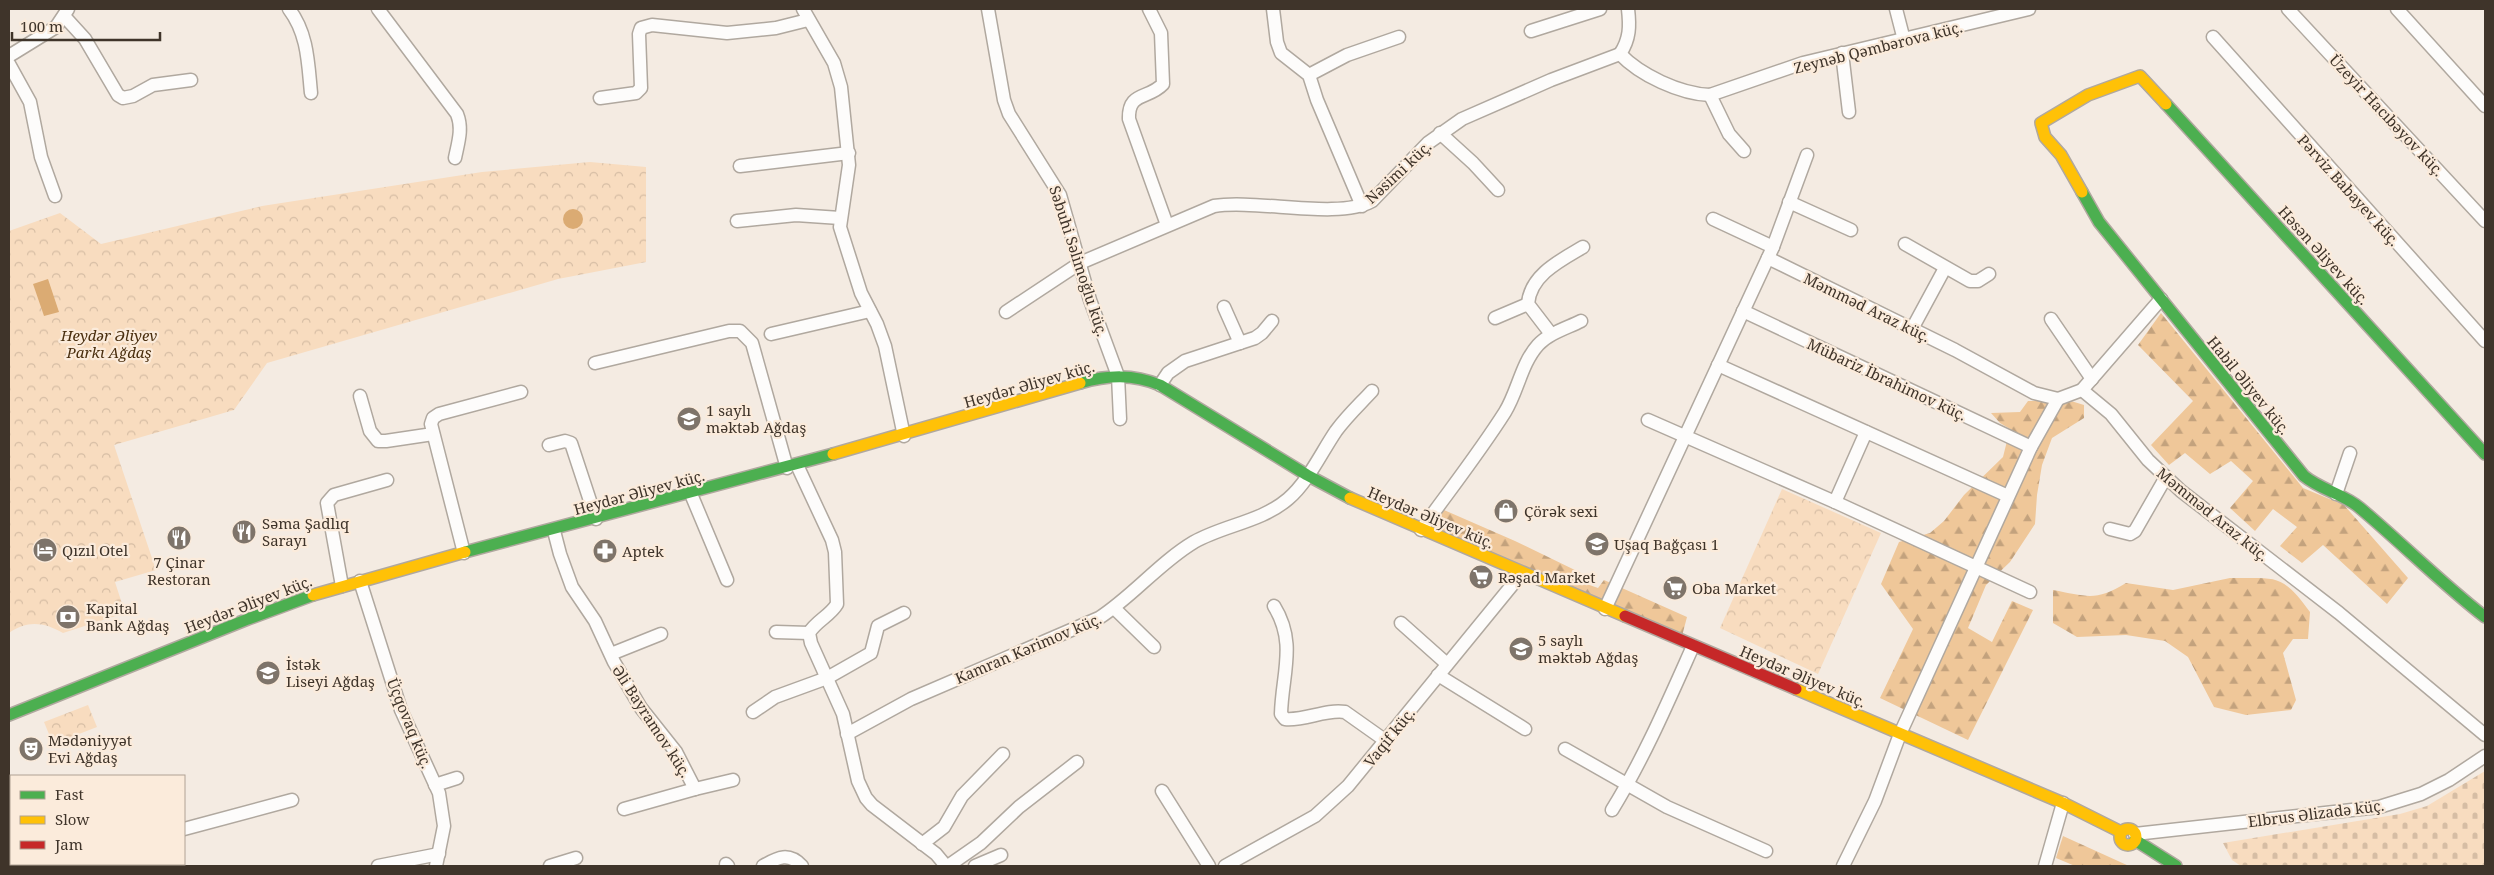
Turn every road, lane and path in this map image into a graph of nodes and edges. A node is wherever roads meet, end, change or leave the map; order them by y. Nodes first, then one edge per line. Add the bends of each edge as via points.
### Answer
1 (289, 9) edge
2 (378, 9) edge
3 (988, 9) edge
4 (1149, 9) edge
5 (1274, 9) edge
6 (1600, 9) edge
7 (1628, 9) edge
8 (1896, 9) edge
9 (2029, 9) edge
10 (2288, 9) edge
11 (2397, 9) edge
12 (66, 12) edge
13 (805, 14) edge
14 (1531, 31) dead end
15 (1400, 37) dead end
16 (2213, 38) dead end
17 (1904, 40) junction
18 (1842, 53) junction
19 (1620, 54) junction
20 (9, 56) edge
21 (9, 64) edge
22 (1309, 75) junction
23 (2140, 76) joint
24 (191, 80) dead end
25 (311, 93) dead end
26 (1710, 95) junction
27 (600, 98) dead end
28 (2485, 106) edge
29 (1849, 112) dead end
30 (1440, 133) junction
31 (1744, 151) dead end
32 (849, 152) junction
33 (1807, 155) dead end
34 (455, 158) dead end
35 (740, 166) dead end
36 (1498, 190) dead end
37 (55, 196) dead end
38 (1790, 202) junction
39 (1362, 206) junction
40 (840, 218) junction
41 (1713, 219) dead end
42 (737, 221) dead end
43 (2485, 221) edge
44 (1167, 225) junction
45 (1851, 230) dead end
46 (1905, 244) dead end
47 (1583, 247) dead end
48 (1770, 252) junction
49 (1080, 263) junction
50 (1945, 268) junction
51 (1989, 274) dead end
52 (2161, 299) junction
53 (1528, 304) junction
54 (1224, 307) dead end
55 (870, 311) junction
56 (1743, 311) junction
57 (1006, 312) dead end
58 (1495, 318) dead end
59 (2051, 319) dead end
60 (1272, 321) dead end
61 (1581, 321) dead end
62 (1912, 329) junction
63 (771, 334) dead end
64 (1552, 334) junction
65 (2485, 341) edge
66 (1240, 343) junction
67 (595, 363) dead end
68 (1718, 364) junction
69 (1118, 376) junction
70 (2092, 379) junction
71 (1160, 385) junction
72 (2082, 390) junction
73 (1372, 391) dead end
74 (521, 392) dead end
75 (360, 396) dead end
76 (2058, 399) junction
77 (1120, 419) dead end
78 (1648, 420) dead end
79 (1866, 432) junction
80 (433, 434) junction
81 (904, 436) junction
82 (1685, 436) junction
83 (549, 445) dead end
84 (2031, 447) junction
85 (2350, 453) dead end
86 (2485, 454) edge
87 (792, 467) junction
88 (1307, 475) junction
89 (2166, 477) junction
90 (387, 480) dead end
91 (691, 494) junction
92 (2336, 494) junction
93 (2008, 496) junction
94 (1835, 502) junction
95 (596, 520) junction
96 (2110, 529) dead end
97 (1421, 530) junction
98 (554, 531) junction
99 (464, 553) junction
100 (1976, 568) junction
101 (1522, 573) junction
102 (727, 580) dead end
103 (360, 581) junction
104 (342, 586) junction
105 (2030, 592) dead end
106 (1274, 606) dead end
107 (1114, 608) junction
108 (1604, 609) junction
109 (904, 613) dead end
110 (2485, 617) edge
111 (1401, 623) dead end
112 (776, 632) dead end
113 (809, 633) junction
114 (661, 634) dead end
115 (1693, 646) junction
116 (1154, 647) dead end
117 (611, 654) junction
118 (1447, 664) junction
119 (1438, 675) junction
120 (827, 678) junction
121 (753, 712) dead end
122 (9, 715) edge
123 (1525, 729) dead end
124 (847, 734) junction
125 (1900, 734) junction
126 (2485, 735) edge
127 (1386, 741) junction
128 (1565, 749) dead end
129 (1003, 754) dead end
130 (2485, 756) edge
131 (1078, 762) dead end
132 (457, 778) dead end
133 (734, 780) dead end
134 (1627, 785) junction
135 (435, 786) junction
136 (695, 789) junction
137 (1162, 791) dead end
138 (292, 800) dead end
139 (2063, 803) junction
140 (624, 809) dead end
141 (1612, 810) dead end
142 (185, 829) edge
143 (2135, 837) junction
144 (922, 844) junction
145 (1766, 851) dead end
146 (1001, 855) dead end
147 (576, 858) dead end
148 (437, 860) edge
149 (378, 866) edge
150 (550, 866) edge
151 (763, 866) edge
152 (802, 866) edge
153 (947, 866) edge
154 (975, 866) edge
155 (1209, 866) edge
156 (1225, 866) edge
157 (1843, 866) edge
158 (2045, 866) edge
159 (2176, 866) edge

1 - 25 street via 307,47
2 - 34 street via 457,114 461,122
3 - 49 street, Səbuhi Səlimoğlu küç. via 1009,114 1060,195
4 - 44 street via 1161,33 1163,84 1156,91 1133,100 1128,108 1129,119
5 - 22 street via 1281,53
6 - 14 street
7 - 19 street via 1629,36
8 - 17 street
9 - 17 street, Zeynəb Qəmbərova küç.
10 - 43 street, Üzeyir Hacıbəyov küç.
11 - 28 street
12 - 20 street via 48,34
12 - 24 street via 86,39 118,95 123,98 154,84
13 - 27 street via 776,28 728,34 652,25 641,28 641,88 636,93
13 - 32 street via 838,72
15 - 22 street via 1347,55
16 - 65 street, Pərviz Babayev küç.
17 - 18 street, Zeynəb Qəmbərova küç.
18 - 26 street, Zeynəb Qəmbərova küç. via 1803,62
18 - 29 street
19 - 26 street via 1646,75 1697,94
19 - 30 street, Nəsimi küç. via 1462,119
21 - 37 street via 30,102 41,157
22 - 39 street
23 - 52 main road, Habil Əliyev küç. via 2058,110 2041,123 2045,137 2061,155 2099,222
23 - 86 main road, Həsən Əliyev küç.
26 - 31 street via 1729,134
30 - 36 street
30 - 39 street, Nəsimi küç. via 1372,201
32 - 35 street
32 - 40 street
33 - 38 street
38 - 45 street
38 - 48 street
39 - 44 street, Nəsimi küç. via 1334,208 1231,203 1214,206
40 - 42 street via 796,215
40 - 55 street via 855,277
41 - 48 street, Məmməd Araz küç.
44 - 49 street, Nəsimi küç.
46 - 50 street
47 - 53 street via 1543,272
48 - 56 street
48 - 62 street, Məmməd Araz küç.
49 - 57 street, Nəsimi küç.
49 - 69 street, Səbuhi Səlimoğlu küç.
50 - 51 street via 1970,281 1978,281
50 - 62 street
52 - 70 street
52 - 92 main road, Habil Əliyev küç. via 2304,476 2319,488
53 - 58 street
53 - 64 street
54 - 66 street
55 - 63 street
55 - 81 street via 885,346
56 - 68 street
56 - 84 street, Mübariz İbrahimov küç.
59 - 70 street
60 - 66 street via 1262,333
61 - 64 street
62 - 76 street, Məmməd Araz küç. via 2034,393
64 - 97 street via 1534,350 1504,414
66 - 71 street via 1185,361 1168,373
67 - 87 street via 740,331 752,343
68 - 79 street
68 - 82 street
69 - 71 main road, Heydər Əliyev küç. via 1140,378
69 - 77 street, Səbuhi Səlimoğlu küç.
69 - 81 main road, Heydər Əliyev küç. via 1095,379
70 - 72 street
71 - 88 main road, Heydər Əliyev küç.
72 - 76 street
72 - 89 street, Məmməd Araz küç. via 2111,414
73 - 88 street, Kamran Kərimov küç. via 1337,430
74 - 80 street via 439,414 431,424
75 - 80 street via 370,431 378,440 386,442
76 - 84 street
78 - 82 street
79 - 93 street
79 - 94 street
80 - 99 street
81 - 87 main road, Heydər Əliyev küç.
82 - 94 street
82 - 108 street
83 - 95 street via 565,441 571,443
84 - 93 street
85 - 92 street
87 - 91 main road, Heydər Əliyev küç.
87 - 113 street via 836,552 837,604
88 - 97 main road, Heydər Əliyev küç. via 1340,494
88 - 107 street, Kamran Kərimov küç. via 1288,500 1240,524 1210,534 1168,559
89 - 96 street via 2135,531 2130,534
89 - 126 street, Məmməd Araz küç. via 2339,613
90 - 104 street via 334,495 327,503
91 - 95 main road, Heydər Əliyev küç.
91 - 102 street
92 - 110 main road, Habil Əliyev küç. via 2359,507
93 - 100 street
94 - 100 street
95 - 98 main road, Heydər Əliyev küç.
97 - 101 main road, Heydər Əliyev küç.
98 - 99 main road, Heydər Əliyev küç.
98 - 117 street, Əli Bayramov küç. via 572,587 595,620
99 - 103 main road, Heydər Əliyev küç.
100 - 105 street
100 - 125 street
101 - 108 main road, Heydər Əliyev küç.
101 - 118 street, Vaqif küç.
103 - 104 main road, Heydər Əliyev küç.
103 - 135 street, Üçqovaq küç. via 401,710
104 - 122 main road, Heydər Əliyev küç. via 248,619
106 - 127 street via 1283,620 1287,653 1281,714 1285,719 1345,712
107 - 116 street
107 - 124 street, Kamran Kərimov küç. via 1099,618 911,699
108 - 115 main road, Heydər Əliyev küç.
109 - 120 street via 878,626 871,653
111 - 118 street
112 - 113 street
113 - 120 street
114 - 117 street
115 - 125 main road, Heydər Əliyev küç.
115 - 134 street
117 - 136 street, Əli Bayramov küç. via 641,708 676,752
118 - 119 street, Vaqif küç.
119 - 123 street
119 - 127 street, Vaqif küç.
120 - 121 street via 775,697
120 - 124 street via 843,714
124 - 144 street via 858,781 866,798
125 - 139 main road, Heydər Əliyev küç.
125 - 157 street via 1875,801
127 - 156 street, Vaqif küç. via 1348,786 1321,810
128 - 134 street
129 - 144 street via 962,796 944,826
130 - 143 street, Elbrus Əlizadə küç. via 2421,794 2379,807
131 - 153 street via 1019,807 981,843
132 - 135 street
133 - 136 street
134 - 141 street
134 - 145 street
135 - 148 street, Üçqovaq küç. via 444,814
136 - 140 street, Əli Bayramov küç.
137 - 155 street
138 - 142 street
139 - 143 main road, Heydər Əliyev küç. via 2121,832 2127,829
139 - 158 street
143 - 159 main road
144 - 153 street
146 - 154 street
147 - 150 street
148 - 149 street
151 - 152 street via 783,856 790,856

